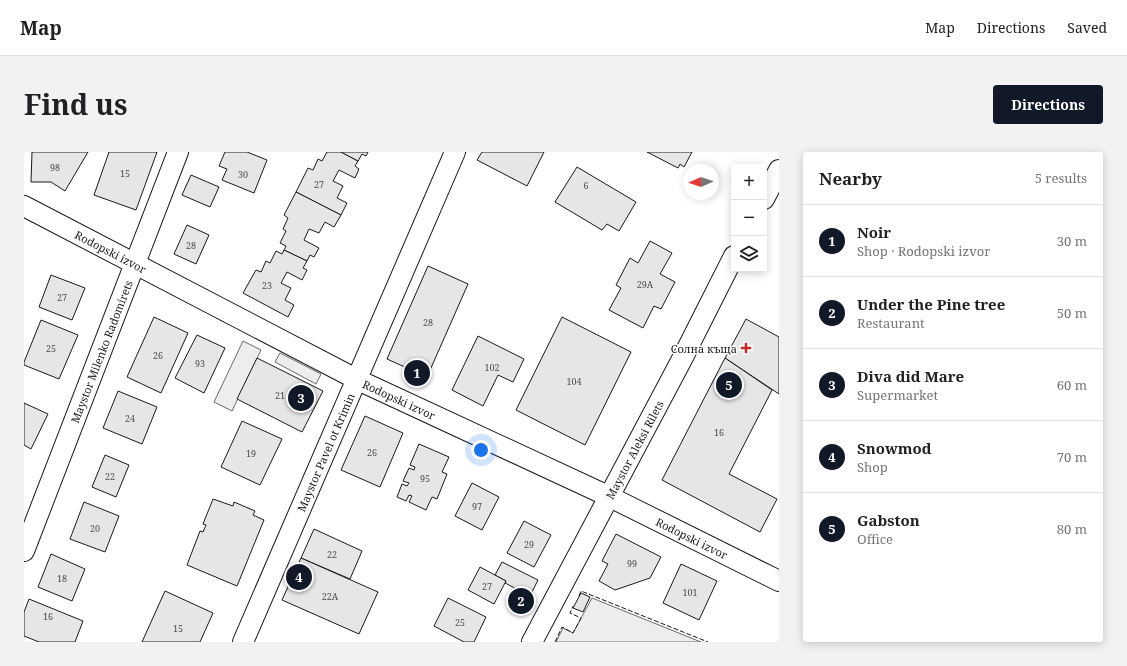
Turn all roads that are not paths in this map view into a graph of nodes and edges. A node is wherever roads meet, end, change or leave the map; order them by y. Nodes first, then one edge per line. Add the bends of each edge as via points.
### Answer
1 (178, 152) edge
2 (455, 152) edge
3 (779, 170) edge
4 (767, 193) edge
5 (24, 206) edge
6 (731, 262) edge
7 (135, 263) junction
8 (358, 380) junction
9 (608, 496) junction
10 (24, 551) edge
11 (779, 582) edge
12 (243, 642) edge
13 (532, 642) edge

1 - 7 street, Maystor Milenko Radomirets
2 - 8 street, Maystor Pavel ot Krimin
3 - 4 street
5 - 7 street, Rodopski izvor
6 - 9 street, Maystor Aleksi Rilets
7 - 8 street, Rodopski izvor
7 - 10 street, Maystor Milenko Radomirets
8 - 9 street, Rodopski izvor
8 - 12 street, Maystor Pavel ot Krimin
9 - 11 street, Rodopski izvor
9 - 13 street, Maystor Aleksi Rilets

